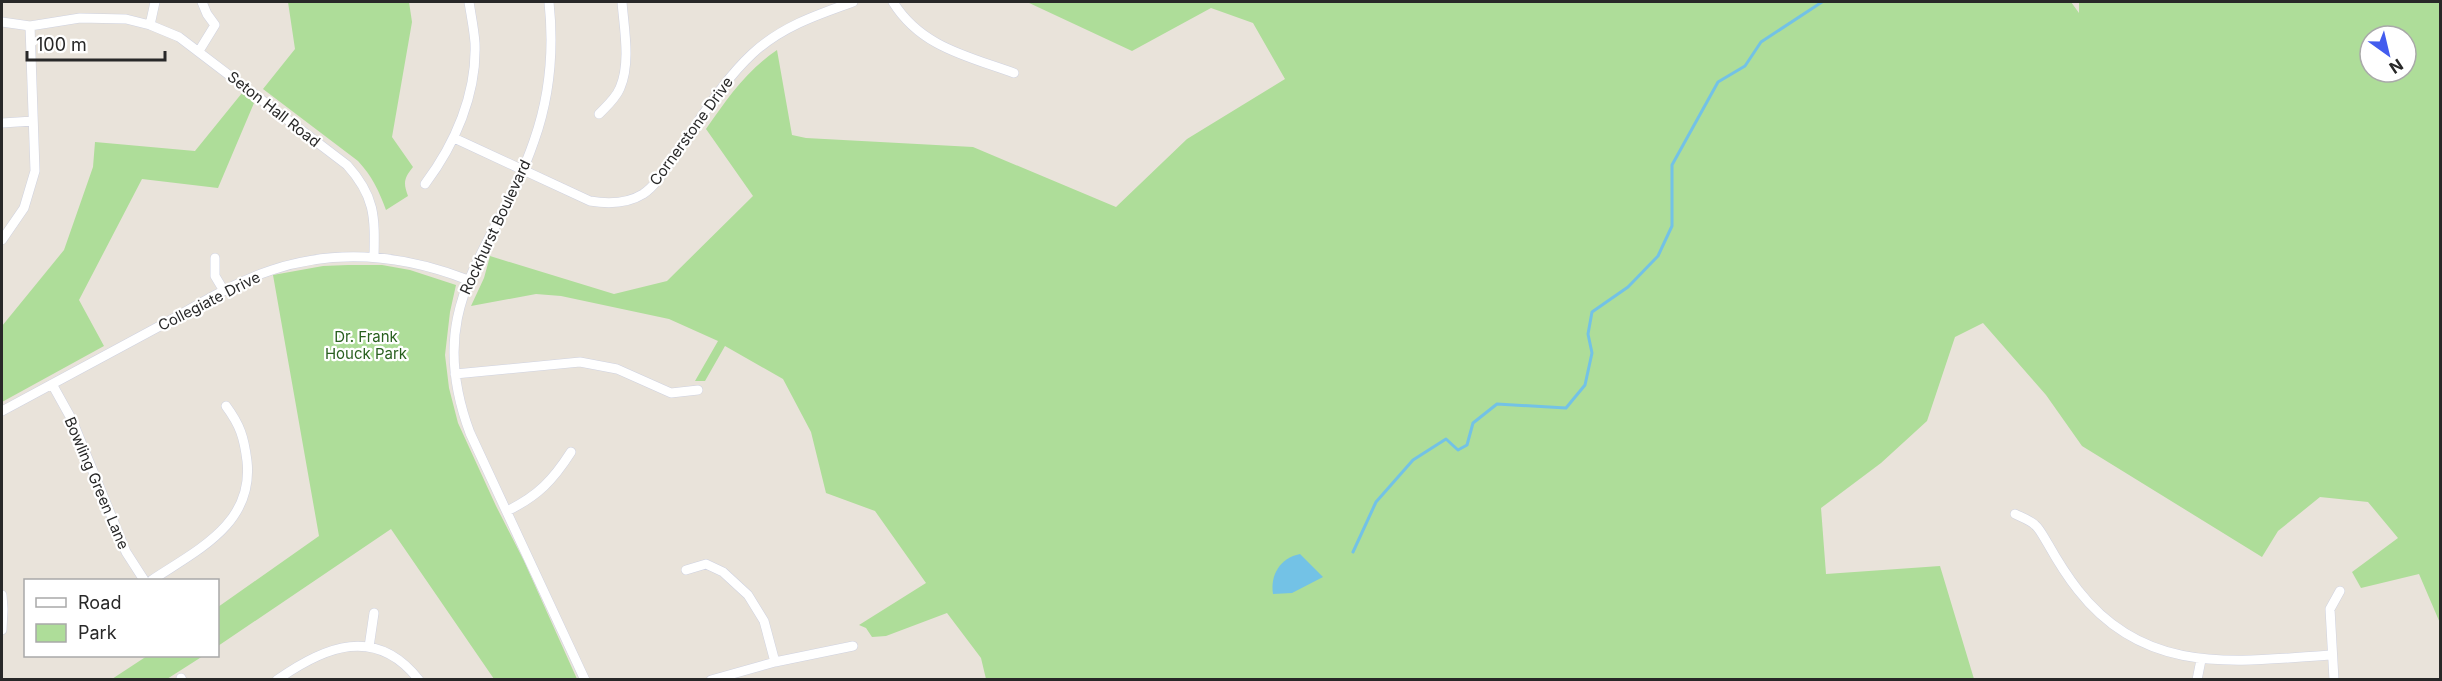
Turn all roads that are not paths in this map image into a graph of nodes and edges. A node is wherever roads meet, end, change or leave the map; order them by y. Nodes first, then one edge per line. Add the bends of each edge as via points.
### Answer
1 (155, 2) edge
2 (202, 2) edge
3 (469, 2) edge
4 (549, 2) edge
5 (622, 2) edge
6 (853, 2) edge
7 (893, 2) edge
8 (2, 22) edge
9 (150, 25) junction
10 (30, 26) junction
11 (199, 51) junction
12 (1014, 73) dead end
13 (599, 114) dead end
14 (33, 121) junction
15 (2, 123) edge
16 (454, 138) junction
17 (523, 170) junction
18 (425, 184) dead end
19 (2, 240) edge
20 (374, 257) junction
21 (215, 258) dead end
22 (468, 280) junction
23 (224, 291) junction
24 (455, 374) junction
25 (52, 384) junction
26 (698, 390) dead end
27 (225, 406) dead end
28 (2, 411) edge
29 (571, 452) dead end
30 (507, 512) junction
31 (2015, 514) dead end
32 (686, 570) dead end
33 (143, 579) edge
34 (153, 579) edge
35 (2340, 591) dead end
36 (2, 595) edge
37 (374, 614) dead end
38 (2, 625) edge
39 (853, 646) dead end
40 (369, 647) junction
41 (2332, 655) junction
42 (2201, 660) junction
43 (775, 662) junction
44 (277, 680) edge
45 (419, 680) edge
46 (585, 680) edge
47 (711, 680) edge
48 (2197, 680) edge
49 (2334, 680) edge

1 - 9 street
2 - 11 street via 215,25
3 - 16 street via 474,61
4 - 17 street, Rockhurst Boulevard via 552,44 547,92
5 - 13 street via 624,73 621,87
6 - 17 street, Cornerstone Drive via 794,24 753,53 729,79 654,184 633,199 605,204 590,201
7 - 12 street via 908,24 939,46
8 - 10 street, Seton Hall Road
9 - 10 street, Seton Hall Road via 132,20 80,18
9 - 11 street, Seton Hall Road
10 - 14 street
11 - 20 street, Seton Hall Road via 358,177 367,190 374,216
14 - 15 street
14 - 19 street via 35,171 29,194
16 - 17 street, Cornerstone Drive
16 - 18 street
17 - 22 street, Rockhurst Boulevard
20 - 22 street, Collegiate Drive via 425,265
20 - 23 street, Collegiate Drive via 345,256 297,264 272,270
21 - 23 street via 216,276
22 - 24 street, Rockhurst Boulevard via 455,330
23 - 25 street, Collegiate Drive
24 - 26 street via 580,362 617,369 671,393
24 - 30 street, Rockhurst Boulevard via 470,432
25 - 28 street, Collegiate Drive
25 - 33 street, Bowling Green Lane via 72,420 126,552
27 - 34 street via 239,424 245,444 248,468 244,498 237,514 216,536
29 - 30 street via 543,489
30 - 46 street, Rockhurst Boulevard
31 - 42 street via 2035,524 2076,588 2110,621 2160,650
32 - 43 street via 706,564 723,572 748,595 764,621
35 - 41 street via 2330,609
36 - 38 street
37 - 40 street
39 - 43 street
40 - 44 street via 325,651
40 - 45 street via 401,661
41 - 42 street
41 - 49 street
42 - 48 street
43 - 47 street

